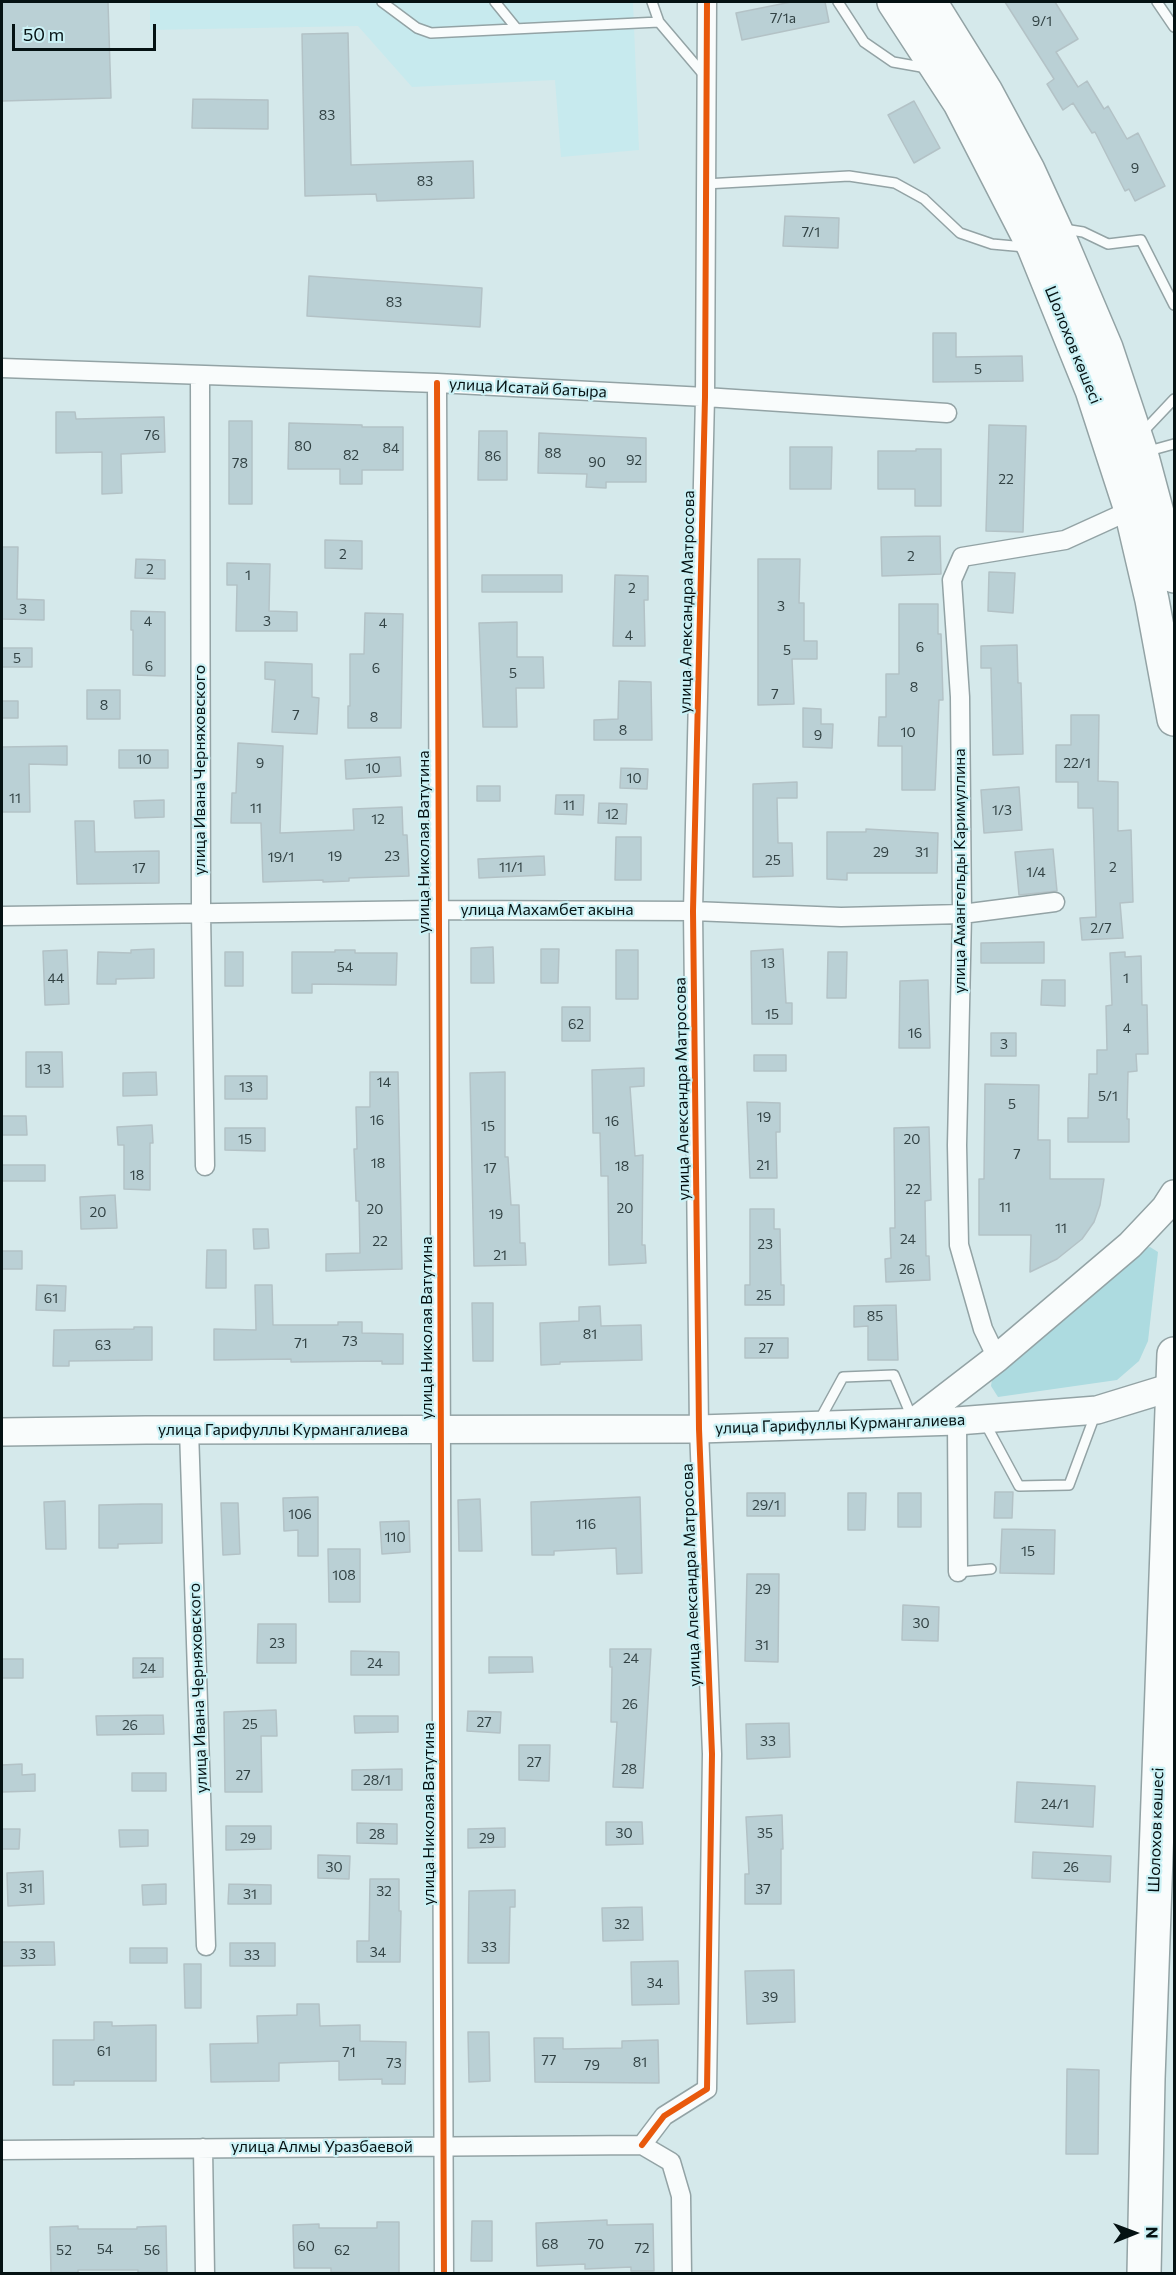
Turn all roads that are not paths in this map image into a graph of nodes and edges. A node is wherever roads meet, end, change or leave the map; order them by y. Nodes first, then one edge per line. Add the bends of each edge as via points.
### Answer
1 (382, 2) edge
2 (495, 2) edge
3 (652, 2) edge
4 (707, 2) edge
5 (838, 2) edge
6 (894, 2) edge
7 (930, 2) edge
8 (1157, 2) edge
9 (659, 22) junction
10 (1174, 27) edge
11 (517, 29) junction
12 (940, 72) junction
13 (706, 76) junction
14 (705, 184) junction
15 (1044, 238) junction
16 (1174, 305) edge
17 (2, 368) edge
18 (200, 375) junction
19 (437, 383) junction
20 (705, 397) junction
21 (1174, 399) edge
22 (947, 413) dead end
23 (1174, 444) edge
24 (1138, 446) junction
25 (1131, 510) junction
26 (1174, 576) edge
27 (1174, 719) edge
28 (1055, 902) dead end
29 (437, 910) junction
30 (693, 911) junction
31 (201, 912) junction
32 (962, 914) junction
33 (2, 916) edge
34 (205, 1166) dead end
35 (1174, 1194) edge
36 (1174, 1354) edge
37 (997, 1358) junction
38 (1173, 1387) edge
39 (1097, 1410) junction
40 (970, 1420) junction
41 (914, 1422) junction
42 (817, 1425) junction
43 (699, 1429) junction
44 (189, 1430) junction
45 (442, 1430) junction
46 (2, 1432) edge
47 (991, 1569) dead end
48 (958, 1572) joint
49 (206, 1946) dead end
50 (642, 2145) junction
51 (444, 2146) junction
52 (203, 2148) junction
53 (2, 2150) edge
54 (205, 2274) edge
55 (444, 2274) edge
56 (681, 2274) edge
57 (1144, 2274) edge

1 - 11 lane via 417,28 431,33
2 - 11 lane
3 - 9 lane
4 - 13 street, улица Александра Матросова
5 - 12 lane via 864,42 893,62
6 - 12 highway, Шолохов көшесі
7 - 15 highway, Шолохов көшесі via 986,92 1028,170
8 - 10 lane
9 - 11 lane
9 - 13 lane
12 - 15 highway, Шолохов көшесі
13 - 14 street, улица Александра Матросова
14 - 15 lane via 849,176 895,183 924,199 960,233 992,244
14 - 20 street, улица Александра Матросова
15 - 16 lane via 1083,232 1108,244 1141,240
15 - 24 highway, Шолохов көшесі via 1106,348
15 - 25 highway, Шолохов көшесі
17 - 18 street, улица Исатай батыра
18 - 19 street, улица Исатай батыра
18 - 31 street, улица Ивана Черняховского
19 - 20 street, улица Исатай батыра
19 - 29 street, улица Николая Ватутина
20 - 22 street, улица Исатай батыра
20 - 30 street, улица Александра Матросова
21 - 24 lane
23 - 24 lane
24 - 26 highway, Шолохов көшесі
25 - 27 highway, Шолохов көшесі
25 - 32 street, улица Амангельды Каримуллина via 1065,540 962,557 952,580 960,697
28 - 32 street, улица Махамбет акына
29 - 30 street, улица Махамбет акына
29 - 31 street, улица Махамбет акына
29 - 45 street, улица Николая Ватутина
30 - 32 street, улица Махамбет акына via 841,917
30 - 43 street, улица Александра Матросова
31 - 33 street, улица Махамбет акына
31 - 34 street, улица Ивана Черняховского
32 - 37 street, улица Амангельды Каримуллина via 959,1245 983,1329
35 - 37 street via 1130,1245
36 - 38 highway, Шолохов көшесі
37 - 41 street
38 - 39 street, улица Гарифуллы Курмангалиева
38 - 57 highway, Шолохов көшесі via 1148,2055
39 - 40 street, улица Гарифуллы Курмангалиева
39 - 40 lane via 1069,1485 1019,1486
40 - 41 street, улица Гарифуллы Курмангалиева
40 - 48 street
41 - 42 street, улица Гарифуллы Курмангалиева
41 - 42 lane via 894,1375 843,1377
42 - 43 street, улица Гарифуллы Курмангалиева
43 - 45 street, улица Гарифуллы Курмангалиева
43 - 50 street, улица Александра Матросова via 712,1754 707,2088 664,2116
44 - 45 street, улица Гарифуллы Курмангалиева
44 - 46 street, улица Гарифуллы Курмангалиева
44 - 49 street, улица Ивана Черняховского
45 - 51 street, улица Николая Ватутина
47 - 48 lane
50 - 51 street, улица Алмы Уразбаевой
50 - 56 street via 671,2162 681,2196
51 - 52 street, улица Алмы Уразбаевой
51 - 55 street, улица Николая Ватутина
52 - 53 street, улица Алмы Уразбаевой
52 - 54 street

